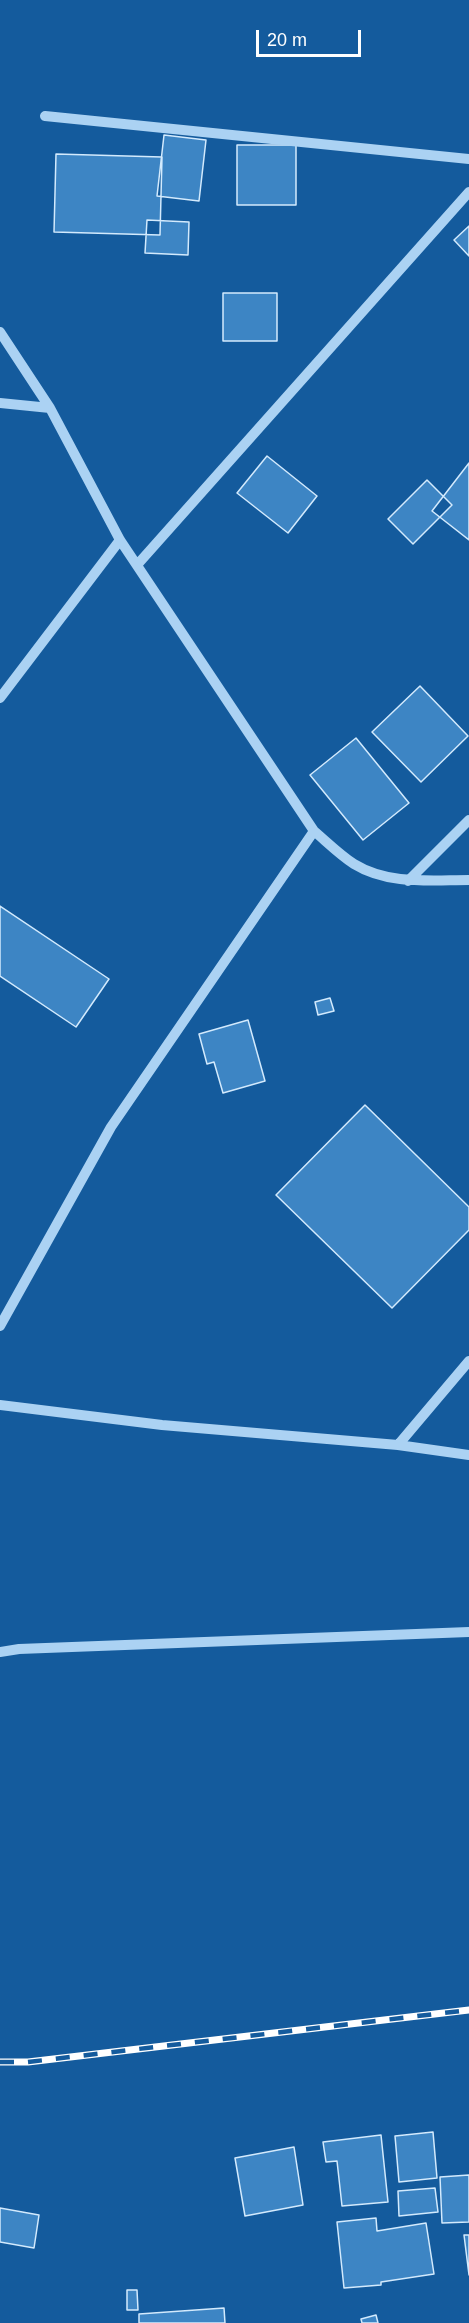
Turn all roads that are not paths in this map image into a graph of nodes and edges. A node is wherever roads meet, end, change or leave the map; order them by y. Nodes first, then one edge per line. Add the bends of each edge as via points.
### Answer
1 (45, 116) dead end
2 (469, 159) edge
3 (469, 192) edge
4 (0, 332) edge
5 (0, 403) edge
6 (50, 408) junction
7 (120, 540) junction
8 (137, 565) junction
9 (0, 698) edge
10 (469, 820) edge
11 (314, 831) junction
12 (469, 879) edge
13 (408, 881) junction
14 (0, 1326) edge
15 (469, 1361) edge
16 (0, 1405) edge
17 (398, 1445) junction
18 (469, 1455) edge
19 (469, 1632) edge
20 (0, 1652) edge

1 - 2 street
3 - 8 street
4 - 6 street
5 - 6 street
6 - 7 street
7 - 8 street
7 - 9 street
8 - 11 street
10 - 13 street
11 - 13 street via 354,864
11 - 14 street via 111,1127
12 - 13 street
15 - 17 street
16 - 17 street via 162,1425
17 - 18 street
19 - 20 street

